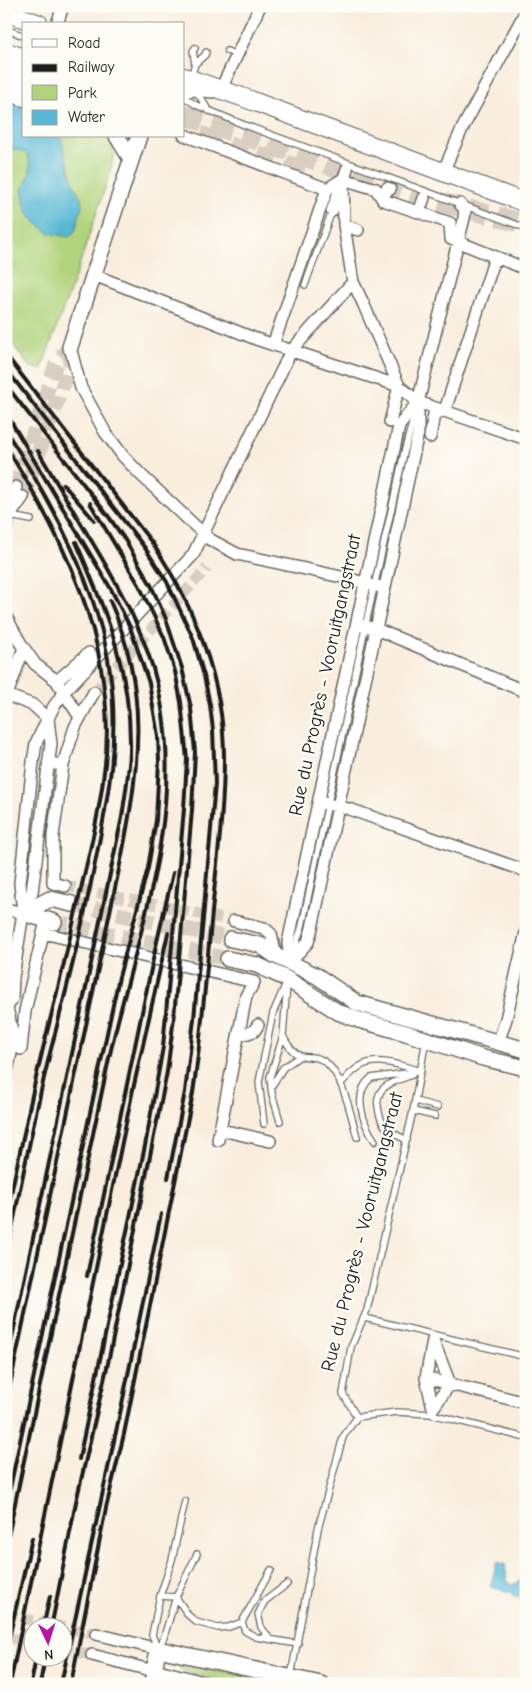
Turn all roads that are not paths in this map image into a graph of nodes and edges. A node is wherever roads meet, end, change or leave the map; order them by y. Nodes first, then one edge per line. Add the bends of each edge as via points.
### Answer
1 (63, 6) edge
2 (260, 6) edge
3 (526, 11) edge
4 (6, 12) edge
5 (34, 22) edge
6 (58, 22) edge
7 (6, 30) edge
8 (22, 35) edge
9 (195, 48) dead end
10 (206, 52) dead end
11 (6, 53) edge
12 (22, 59) edge
13 (6, 72) edge
14 (22, 77) edge
15 (188, 83) edge
16 (6, 89) edge
17 (220, 91) junction
18 (22, 95) edge
19 (209, 111) junction
20 (185, 135) edge
21 (118, 138) edge
22 (138, 138) edge
23 (131, 159) junction
24 (346, 170) junction
25 (443, 172) junction
26 (327, 189) junction
27 (390, 189) dead end
28 (424, 198) dead end
29 (383, 200) junction
30 (526, 203) edge
31 (460, 204) junction
32 (474, 209) junction
33 (332, 211) joint
34 (419, 212) junction
35 (464, 218) junction
36 (344, 225) junction
37 (525, 226) edge
38 (358, 230) dead end
39 (458, 241) junction
40 (495, 258) junction
41 (526, 269) edge
42 (94, 276) junction
43 (353, 282) junction
44 (305, 285) dead end
45 (273, 344) junction
46 (70, 347) joint
47 (291, 351) junction
48 (399, 386) junction
49 (418, 402) junction
50 (445, 410) junction
51 (390, 422) dead end
52 (430, 437) dead end
53 (526, 439) edge
54 (16, 487) tunnel mouth
55 (23, 497) tunnel mouth
56 (10, 516) junction
57 (31, 520) dead end
58 (6, 529) edge
59 (204, 534) junction
60 (375, 585) junction
61 (6, 617) edge
62 (366, 626) junction
63 (24, 648) junction
64 (89, 653) dead end
65 (94, 692) tunnel mouth
66 (526, 692) edge
67 (7, 693) edge
68 (68, 700) dead end
69 (80, 717) junction
70 (48, 718) junction
71 (328, 804) junction
72 (39, 864) dead end
73 (53, 866) junction
74 (526, 871) edge
75 (65, 886) tunnel mouth
76 (72, 904) tunnel mouth
77 (6, 909) edge
78 (23, 913) junction
79 (234, 921) tunnel mouth
80 (46, 928) junction
81 (526, 932) edge
82 (25, 936) dead end
83 (231, 939) tunnel mouth
84 (228, 959) tunnel mouth
85 (283, 959) junction
86 (288, 979) junction
87 (7, 1008) edge
88 (430, 1023) junction
89 (258, 1025) dead end
90 (238, 1036) junction
91 (283, 1036) junction
92 (426, 1040) junction
93 (498, 1043) junction
94 (21, 1048) dead end
95 (526, 1050) edge
96 (300, 1056) junction
97 (526, 1068) edge
98 (421, 1071) junction
99 (6, 1075) edge
100 (341, 1083) junction
101 (271, 1087) junction
102 (415, 1101) junction
103 (438, 1107) dead end
104 (413, 1111) junction
105 (436, 1116) dead end
106 (280, 1121) dead end
107 (264, 1124) dead end
108 (357, 1137) dead end
109 (407, 1140) junction
110 (270, 1141) dead end
111 (375, 1141) dead end
112 (365, 1318) junction
113 (526, 1357) edge
114 (426, 1378) junction
115 (450, 1384) junction
116 (526, 1403) edge
117 (357, 1418) junction
118 (526, 1438) edge
119 (185, 1501) dead end
120 (196, 1554) dead end
121 (271, 1570) dead end
122 (287, 1584) dead end
123 (160, 1596) junction
124 (176, 1597) junction
125 (242, 1622) junction
126 (96, 1634) tunnel mouth
127 (270, 1640) junction
128 (298, 1644) junction
129 (158, 1649) junction
130 (92, 1655) tunnel mouth
131 (152, 1678) edge
132 (290, 1680) edge
133 (203, 1684) edge
134 (321, 1684) edge

1 - 6 street
2 - 17 street via 232,53
3 - 25 street via 462,129
4 - 5 main road
7 - 8 lane
9 - 15 lane
10 - 15 lane
11 - 12 highway
13 - 14 highway
15 - 17 main road
15 - 19 lane
15 - 19 lane
16 - 18 highway
17 - 25 main road
19 - 24 lane
20 - 26 street
21 - 23 street
22 - 23 street
23 - 42 street
24 - 26 street
24 - 29 street via 376,189
24 - 31 lane
24 - 33 street
24 - 36 street
25 - 30 main road
26 - 45 street
27 - 29 street via 387,188
28 - 34 street
29 - 34 street
31 - 32 lane
31 - 35 street
32 - 35 street via 467,211
32 - 37 lane
33 - 44 lane
34 - 39 street via 450,223 451,239
35 - 39 street
36 - 38 street
36 - 43 street
39 - 40 street
39 - 49 street
40 - 41 street
40 - 50 street
42 - 45 street
42 - 46 street
43 - 47 street
43 - 48 street
45 - 47 street
46 - 59 street via 81,388 105,432 140,474
47 - 48 street
47 - 59 street
48 - 49 street
48 - 51 street
49 - 50 street
49 - 60 street, Rue du Progrès - Vooruitgangstraat via 418,432
49 - 60 street, Rue du Progrès - Vooruitgangstraat via 399,426
50 - 52 street via 434,414
50 - 53 street
54 - 56 street
55 - 56 street
56 - 57 lane
56 - 58 street
59 - 60 street via 238,554
59 - 70 street via 193,555 70,685
60 - 62 street, Rue du Progrès - Vooruitgangstraat
60 - 62 street, Rue du Progrès - Vooruitgangstraat
61 - 63 street
62 - 66 street
62 - 71 street, Rue du Progrès - Vooruitgangstraat
62 - 71 street, Rue du Progrès - Vooruitgangstraat
63 - 64 street via 36,664 58,683
63 - 67 street
65 - 69 street
67 - 70 street via 33,705
68 - 69 street
69 - 73 street via 57,764
70 - 78 street via 51,744 32,892
71 - 74 street
71 - 85 street, Rue du Progrès - Vooruitgangstraat
71 - 85 street, Rue du Progrès - Vooruitgangstraat via 308,942
72 - 73 street
73 - 75 street via 53,883
76 - 78 street via 50,899
77 - 78 street
78 - 80 street
78 - 87 street via 12,999
79 - 85 street via 264,928 271,934
80 - 82 street
80 - 90 street via 254,982 246,996
80 - 94 street via 25,1011
81 - 93 street
83 - 85 street via 260,945
84 - 86 street via 257,965
85 - 86 street, Rue du Progrès - Vooruitgangstraat
85 - 88 street via 317,976 357,1003
86 - 91 lane
86 - 92 street via 338,1012
86 - 107 lane via 273,1013 259,1082
87 - 99 street via 14,1040
88 - 92 lane, Rue du Progrès - Vooruitgangstraat
88 - 93 street
89 - 90 street via 254,1031
90 - 110 street via 219,1135
91 - 96 lane via 290,1049
91 - 101 lane via 270,1077
92 - 97 street
92 - 98 lane, Rue du Progrès - Vooruitgangstraat
93 - 95 street
96 - 100 lane via 320,1058
96 - 101 lane via 282,1068
98 - 100 lane via 374,1062 360,1066
98 - 102 lane, Rue du Progrès - Vooruitgangstraat
98 - 109 lane via 388,1084 378,1098 381,1123
98 - 111 lane via 371,1078 365,1083 361,1093 364,1123
100 - 108 lane
101 - 106 lane
102 - 103 lane
102 - 104 lane, Rue du Progrès - Vooruitgangstraat
104 - 105 lane
104 - 109 lane, Rue du Progrès - Vooruitgangstraat
109 - 112 lane, Rue du Progrès - Vooruitgangstraat
112 - 113 lane
112 - 117 lane, Rue du Progrès - Vooruitgangstraat via 351,1347 343,1394
114 - 115 street
114 - 115 street via 433,1408
114 - 115 street via 432,1340
115 - 116 street
117 - 118 lane via 396,1412 432,1414
117 - 128 lane via 343,1437 318,1529
119 - 123 lane
120 - 124 lane
121 - 125 lane
122 - 127 lane via 266,1601 258,1614 261,1627
123 - 124 lane
123 - 129 lane via 152,1635
124 - 125 lane via 196,1622 218,1628
124 - 129 lane
125 - 127 lane via 245,1631
126 - 129 street
127 - 128 lane
128 - 132 lane
129 - 131 street
129 - 132 street
130 - 131 street
131 - 133 street
132 - 134 street

